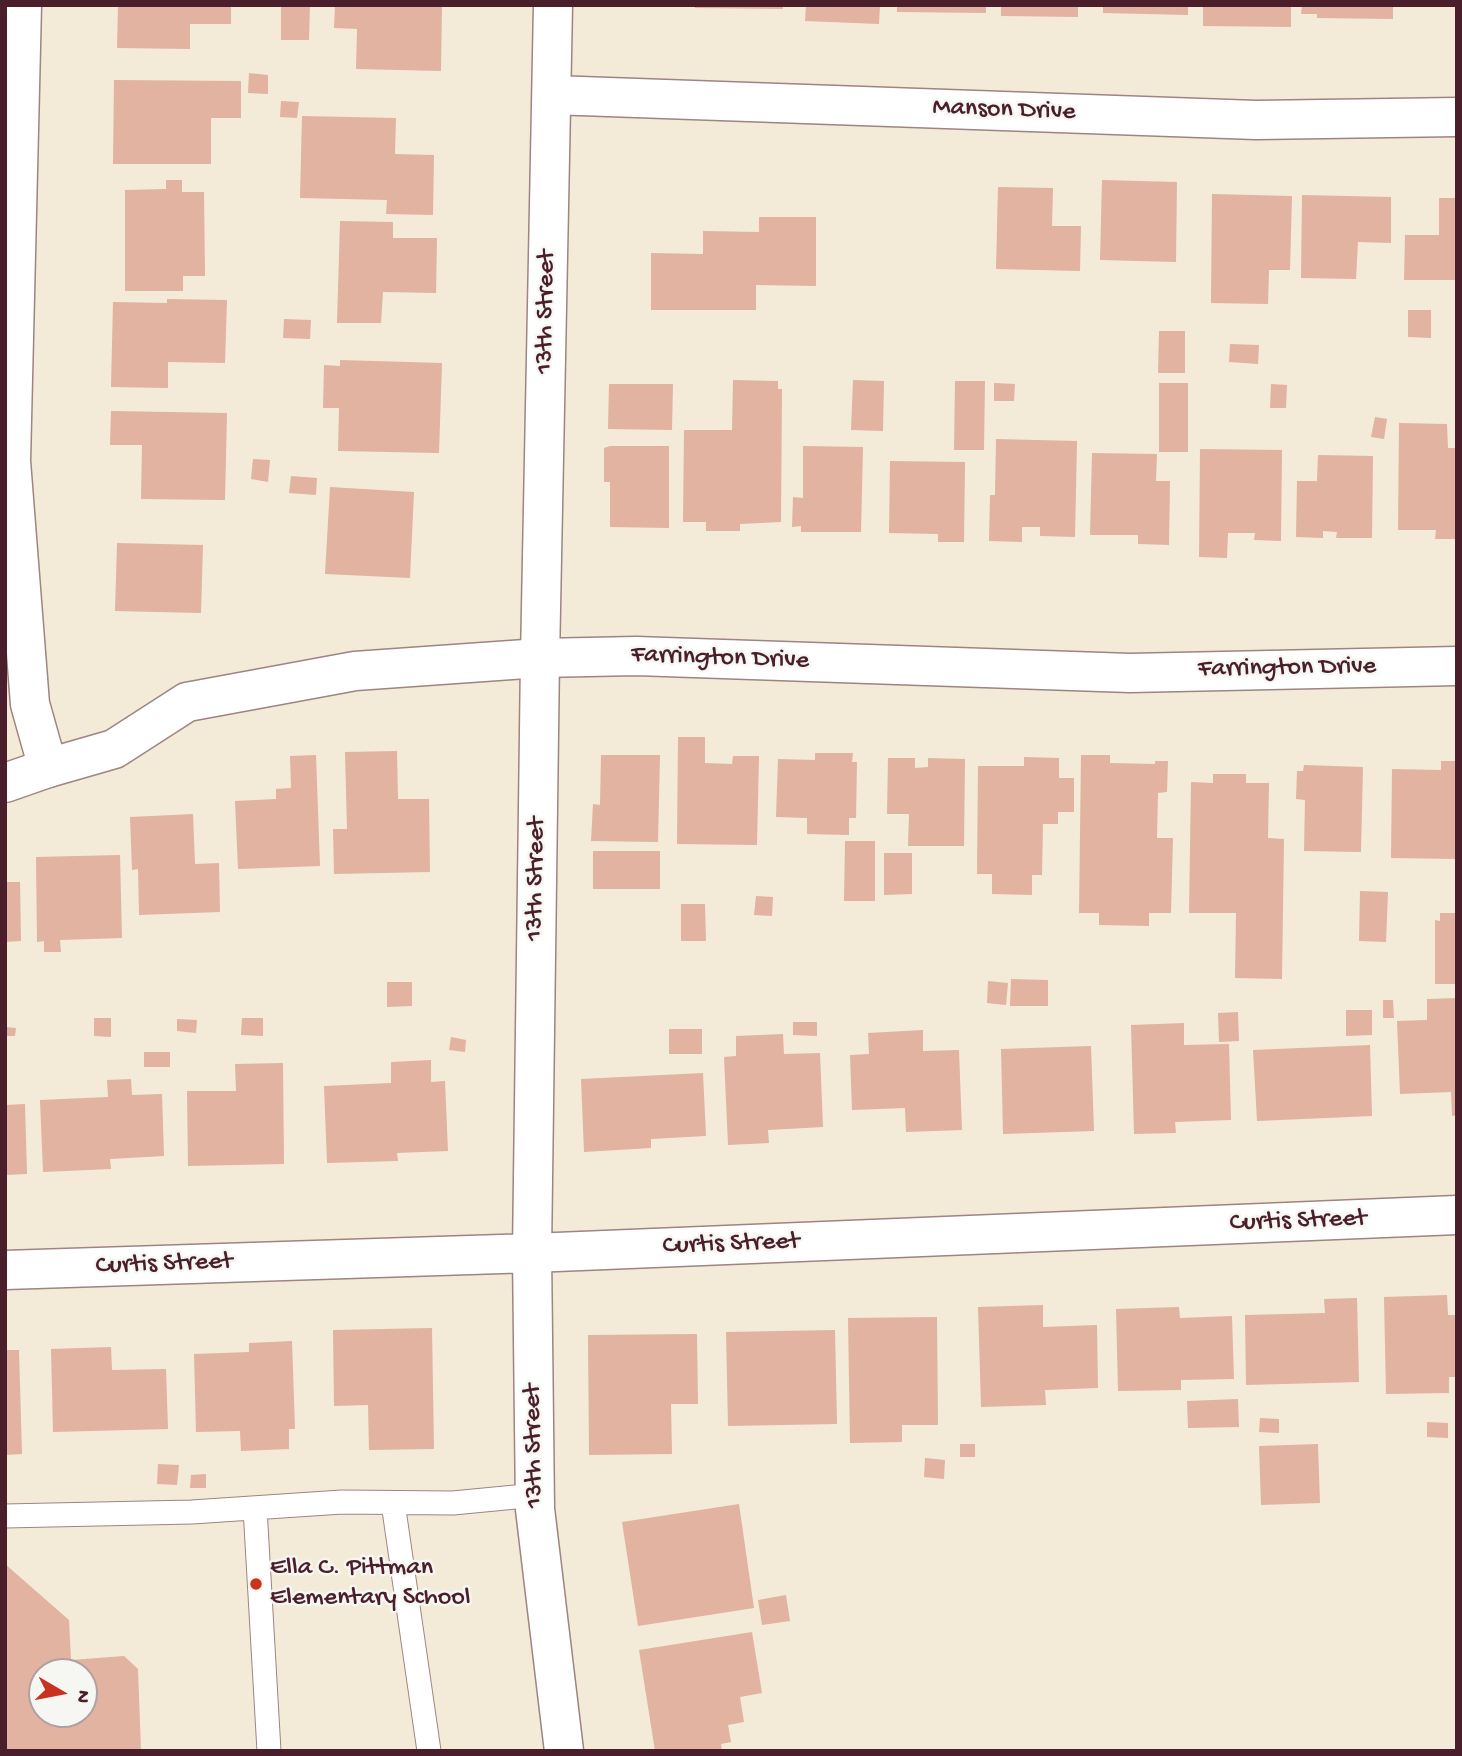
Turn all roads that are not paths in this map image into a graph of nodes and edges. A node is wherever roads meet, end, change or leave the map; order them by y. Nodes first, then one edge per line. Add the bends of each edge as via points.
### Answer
1 (22, 5) edge
2 (553, 5) edge
3 (552, 95) junction
4 (1457, 117) edge
5 (540, 658) junction
6 (1457, 666) edge
7 (48, 768) junction
8 (5, 783) edge
9 (1457, 1216) edge
10 (532, 1253) junction
11 (5, 1270) edge
12 (536, 1495) junction
13 (393, 1503) junction
14 (255, 1508) junction
15 (5, 1516) edge
16 (269, 1751) edge
17 (429, 1751) edge
18 (564, 1751) edge

1 - 7 street via 11,461 30,704
2 - 3 street, 13th Street
3 - 4 street, Manson Drive via 1256,120
3 - 5 street, 13th Street
5 - 6 street, Farrington Drive via 636,656 1130,673
5 - 7 street, Farrington Drive via 355,671 187,702 114,749
5 - 10 street, 13th Street
7 - 8 street, Farrington Drive
9 - 10 street, Curtis Street
10 - 11 street, Curtis Street
10 - 12 street, 13th Street
12 - 13 lane
12 - 18 street, 13th Street
13 - 14 lane
13 - 17 lane
14 - 15 lane
14 - 16 lane

